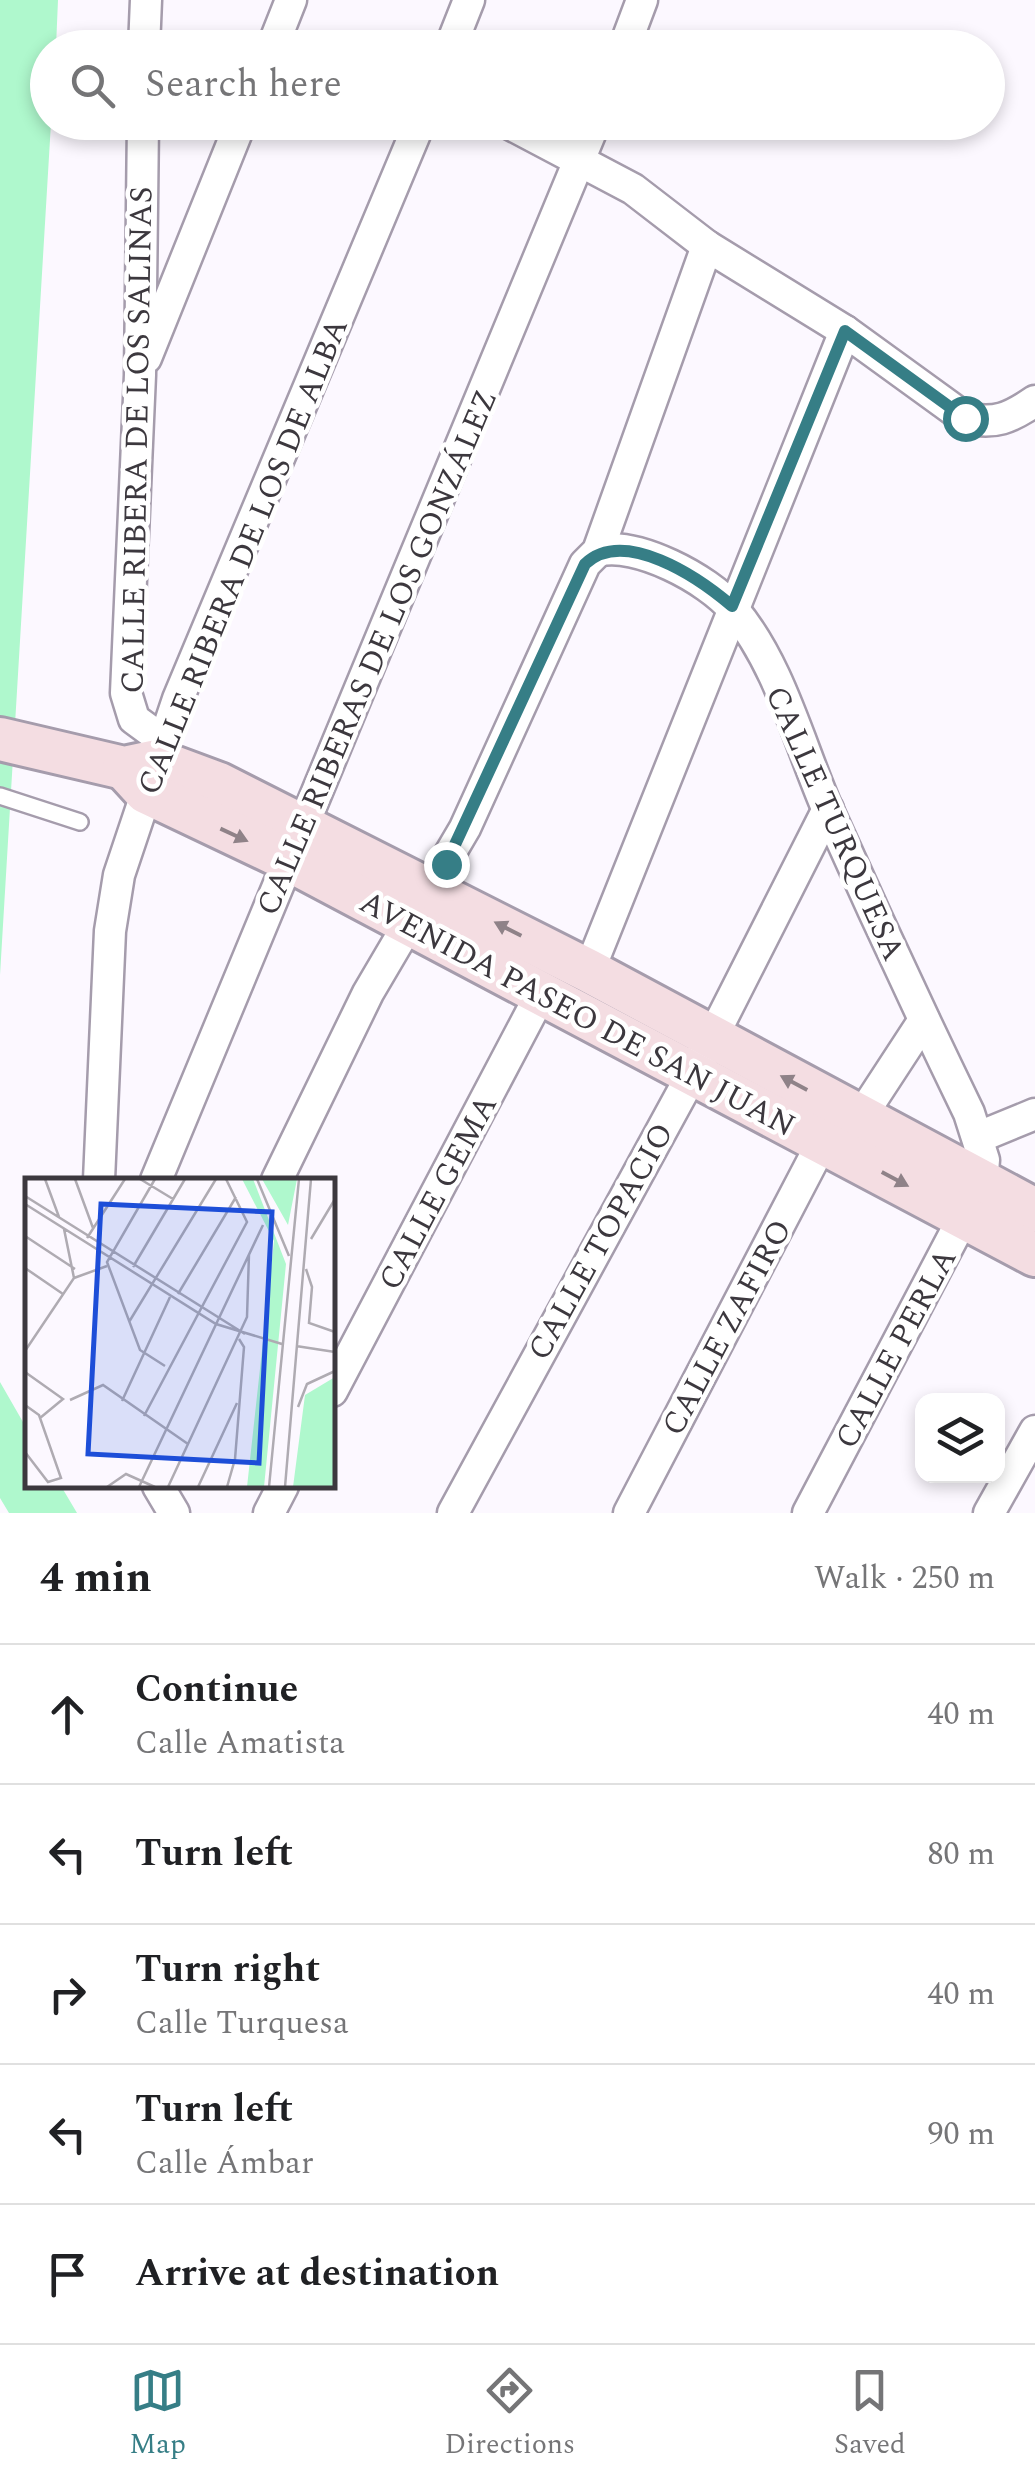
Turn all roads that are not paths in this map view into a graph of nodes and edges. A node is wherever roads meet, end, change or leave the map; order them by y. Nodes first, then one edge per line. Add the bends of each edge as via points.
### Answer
1 (146, 0) edge
2 (291, 0) edge
3 (469, 0) edge
4 (642, 0) edge
5 (145, 30) edge
6 (279, 30) edge
7 (457, 30) edge
8 (631, 30) edge
9 (143, 140) edge
10 (234, 140) edge
11 (412, 140) edge
12 (543, 140) edge
13 (589, 140) edge
14 (582, 159) junction
15 (708, 246) junction
16 (845, 331) junction
17 (140, 374) junction
18 (1035, 402) edge
19 (598, 551) junction
20 (732, 606) junction
21 (0, 739) edge
22 (140, 765) junction
23 (0, 796) edge
24 (828, 808) junction
25 (80, 822) dead end
26 (297, 842) junction
27 (430, 889) junction
28 (408, 926) junction
29 (588, 971) junction
30 (542, 992) junction
31 (924, 1020) junction
32 (702, 1055) junction
33 (1035, 1114) edge
34 (860, 1118) junction
35 (979, 1137) junction
36 (823, 1141) junction
37 (99, 1178) edge
38 (157, 1178) edge
39 (278, 1178) edge
40 (973, 1199) junction
41 (1035, 1210) edge
42 (1035, 1255) edge
43 (335, 1386) edge
44 (1035, 1431) edge
45 (159, 1488) edge
46 (282, 1488) edge
47 (174, 1513) edge
48 (269, 1513) edge
49 (452, 1513) edge
50 (629, 1513) edge
51 (808, 1513) edge
52 (989, 1513) edge

1 - 5 street
2 - 6 street
3 - 7 street
4 - 8 street
9 - 17 street, CALLE RIBERA DE LOS SALINAS
10 - 17 street
11 - 22 street, CALLE RIBERA DE LOS DE ALBA
12 - 14 street
13 - 14 street, CALLE RIBERAS DE LOS GONZÁLEZ
14 - 15 street
14 - 26 street, CALLE RIBERAS DE LOS GONZÁLEZ
15 - 16 street
15 - 19 street
16 - 18 street via 965,418 1004,421
16 - 20 street
17 - 22 street, CALLE RIBERA DE LOS SALINAS via 126,693
19 - 20 street, CALLE TURQUESA via 628,549 702,580
19 - 27 street via 585,564 466,828
20 - 24 street, CALLE TURQUESA via 757,642
20 - 29 street
21 - 22 street, AVENIDA PASEO DE SAN JUAN
22 - 26 street, AVENIDA PASEO DE SAN JUAN
22 - 37 street, CALLE RIBERA DE LOS DE ALBA via 113,902
23 - 25 lane
24 - 31 street, CALLE TURQUESA
24 - 32 street, CALLE TOPACIO
26 - 27 street, AVENIDA PASEO DE SAN JUAN
26 - 28 street, AVENIDA PASEO DE SAN JUAN
26 - 38 street, CALLE RIBERAS DE LOS GONZÁLEZ
27 - 28 street
29 -> 27 street, AVENIDA PASEO DE SAN JUAN
28 - 30 street, AVENIDA PASEO DE SAN JUAN
28 - 39 street
29 - 32 street, AVENIDA PASEO DE SAN JUAN
30 - 32 street, AVENIDA PASEO DE SAN JUAN
30 - 43 street, CALLE GEMA
31 - 34 street
31 - 35 street, CALLE TURQUESA
34 -> 32 street, AVENIDA PASEO DE SAN JUAN
32 - 36 street, AVENIDA PASEO DE SAN JUAN
32 - 49 street, CALLE TOPACIO
33 - 35 street
34 - 40 street, AVENIDA PASEO DE SAN JUAN
35 - 40 street, CALLE TURQUESA via 984,1160
36 -> 40 street, AVENIDA PASEO DE SAN JUAN
36 - 50 street, CALLE ZAFIRO
40 - 41 street, AVENIDA PASEO DE SAN JUAN
40 - 42 street, AVENIDA PASEO DE SAN JUAN
40 - 51 street, CALLE PERLA
44 - 52 street
45 - 47 street
46 - 48 street

